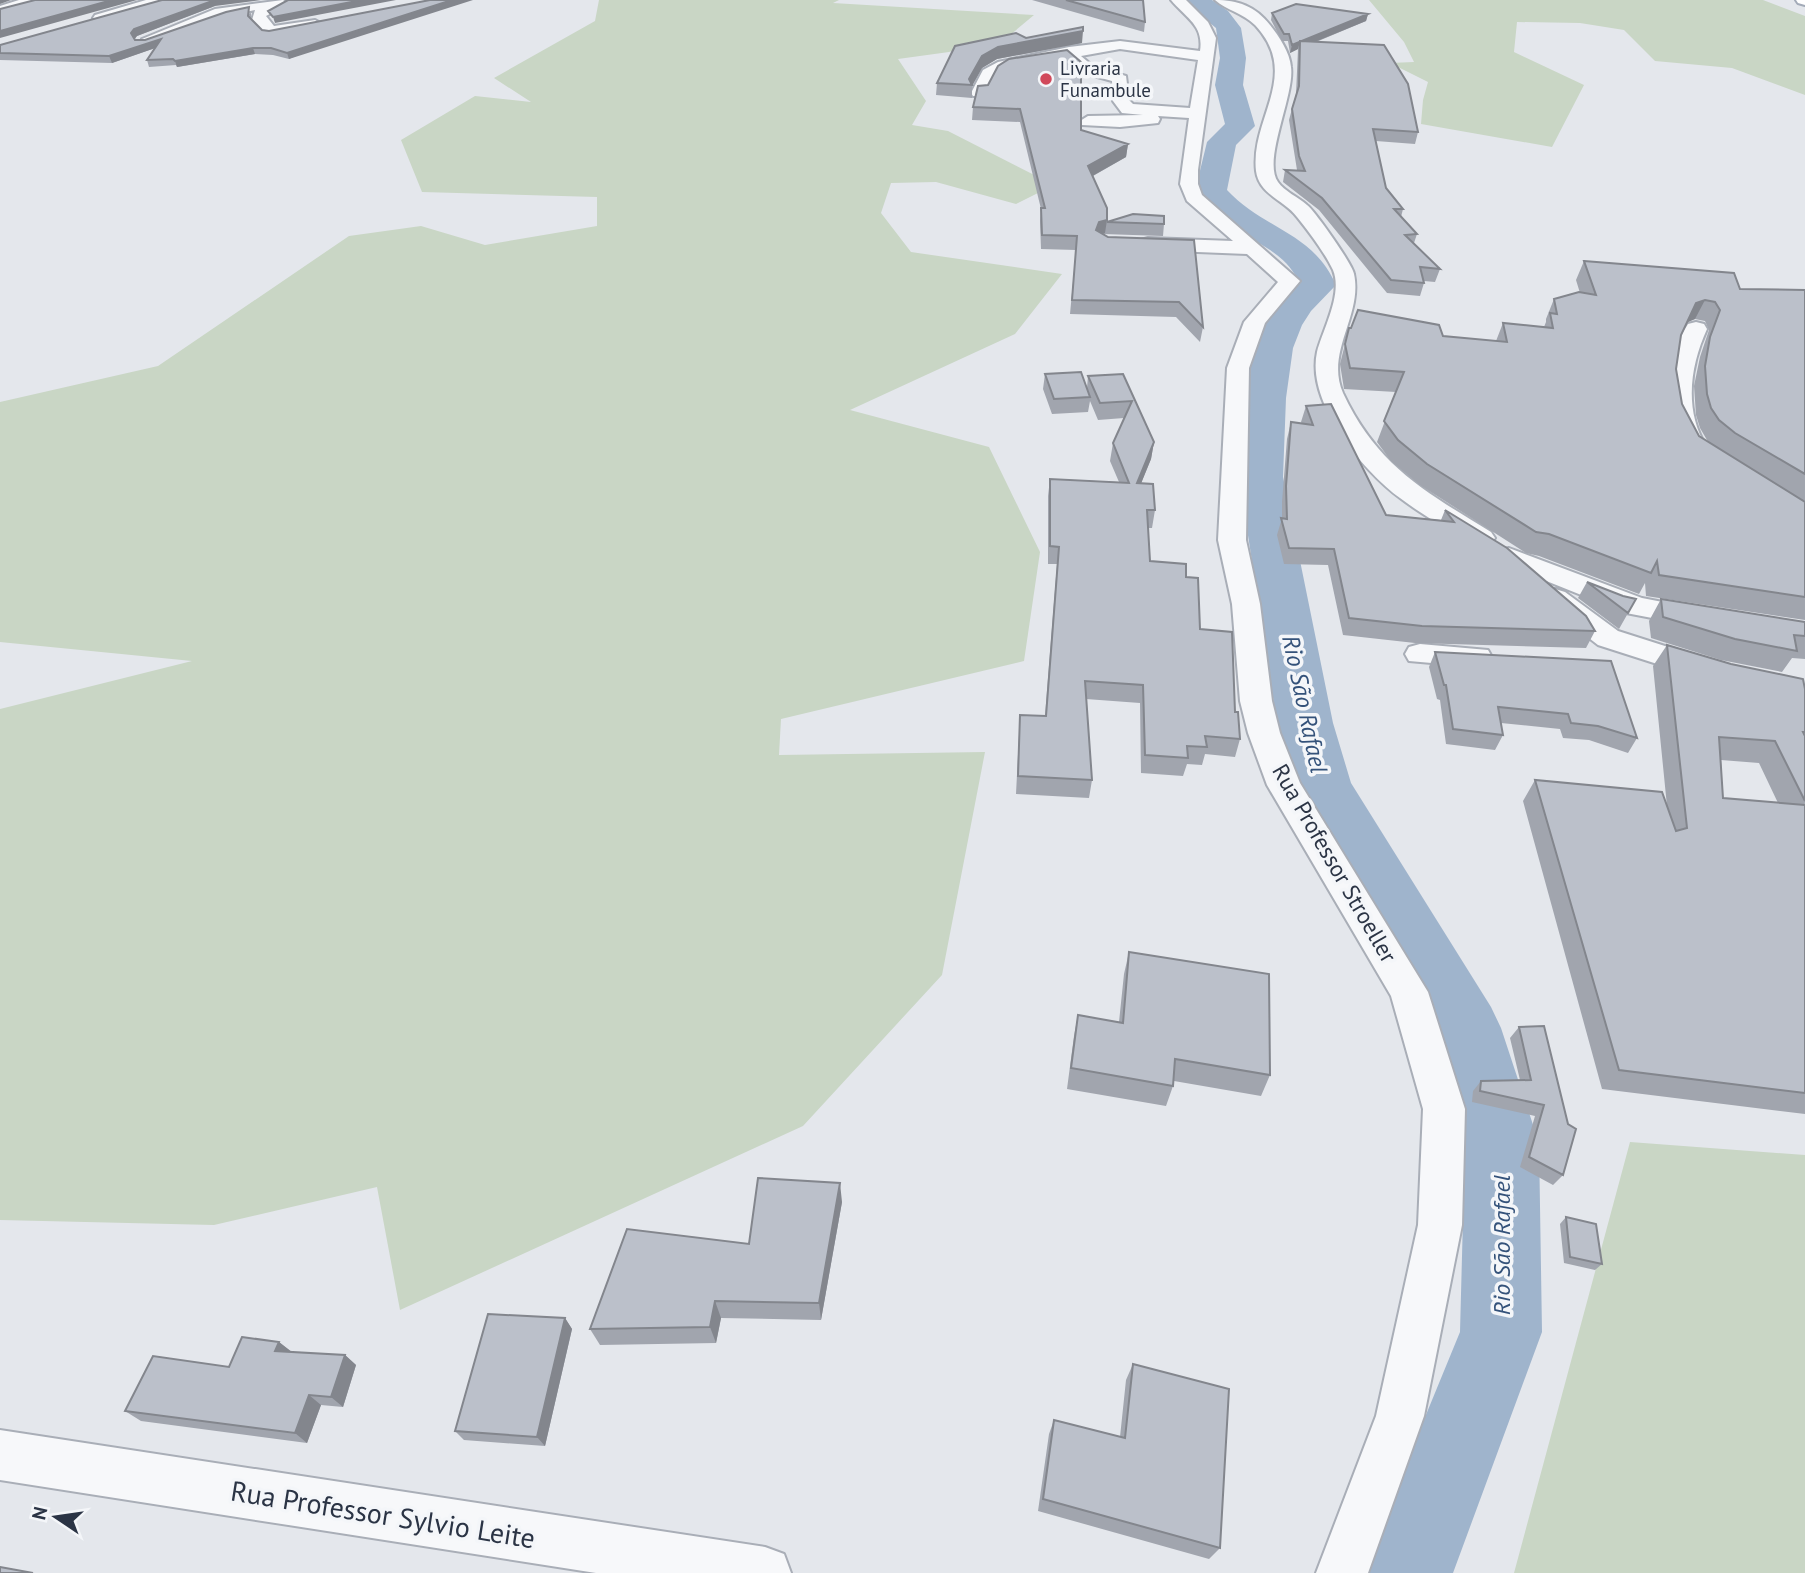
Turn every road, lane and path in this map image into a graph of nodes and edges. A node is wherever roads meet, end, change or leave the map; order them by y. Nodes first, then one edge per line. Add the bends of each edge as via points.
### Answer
1 (34, 0) edge
2 (161, 0) edge
3 (1178, 0) edge
4 (1223, 0) edge
5 (288, 2) edge
6 (0, 10) edge
7 (332, 21) edge
8 (83, 23) edge
9 (1085, 34) edge
10 (144, 41) edge
11 (1104, 46) junction
12 (1069, 52) junction
13 (1206, 56) junction
14 (979, 93) edge
15 (1196, 117) junction
16 (1088, 121) dead end
17 (1131, 243) edge
18 (1251, 248) junction
19 (1344, 272) junction
20 (1303, 279) junction
21 (1696, 329) edge
22 (1708, 457) edge
23 (1509, 556) junction
24 (1722, 622) edge
25 (1650, 653) junction
26 (1420, 654) dead end
27 (1504, 659) edge
28 (1601, 663) edge
29 (1730, 675) edge
30 (0, 1455) edge
31 (765, 1573) edge
32 (1342, 1573) edge

1 - 6 street
2 - 8 street
3 - 13 street via 1207,29
4 - 19 street via 1245,8 1263,23 1284,67 1265,165 1268,183 1303,211
5 - 7 street via 259,14 259,20 271,31
5 - 10 street via 216,14
9 - 11 street
11 - 12 street
11 - 13 street
12 - 14 street via 1003,65 989,73
12 - 15 street via 1091,72 1120,79 1121,101 1128,108
13 - 15 street
15 - 16 street
15 - 18 street via 1189,170 1194,197
17 - 18 street
18 - 20 street
19 - 20 street
19 - 23 street via 1345,297 1326,364 1330,390 1349,428 1376,464 1409,493
20 - 32 street, Rua Professor Stroeller via 1255,322 1238,368 1232,540 1246,604 1256,701 1284,785 1409,992 1444,1109 1440,1225 1401,1416
21 - 22 street via 1683,358 1681,398 1686,433
23 - 24 street via 1636,606
23 - 25 street via 1608,638
25 - 28 street
25 - 29 street
26 - 27 street
30 - 31 street, Rua Professor Sylvio Leite

